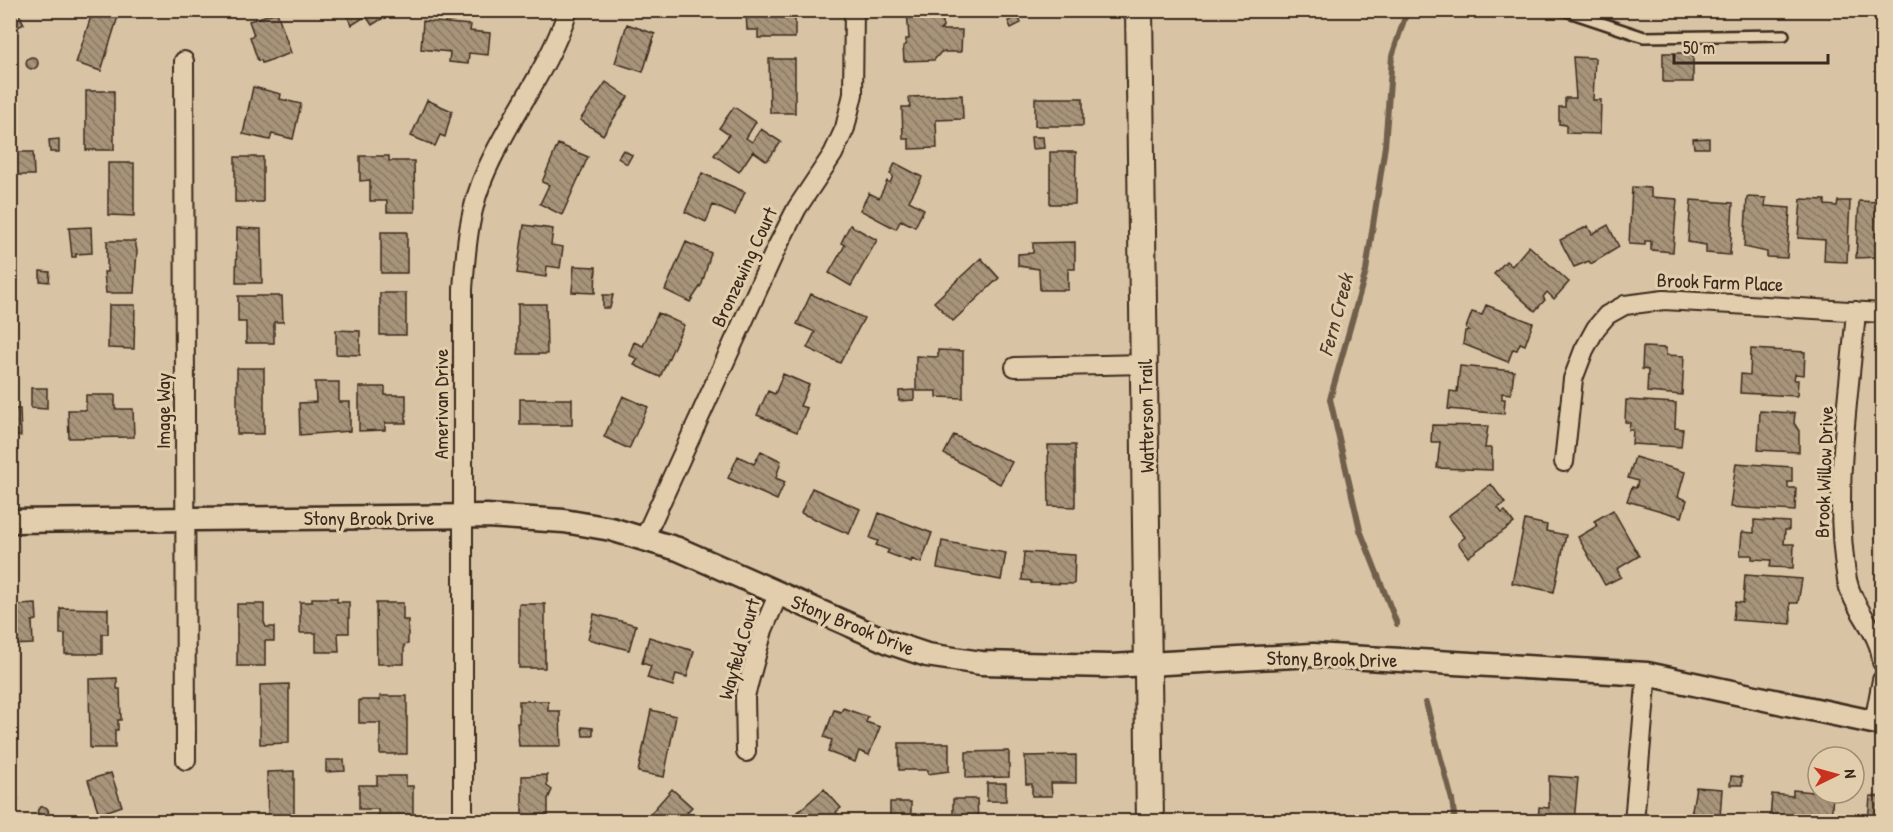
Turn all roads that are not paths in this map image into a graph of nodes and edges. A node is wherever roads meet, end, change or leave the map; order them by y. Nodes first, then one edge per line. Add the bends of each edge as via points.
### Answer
1 (568, 10) edge
2 (854, 10) edge
3 (1139, 10) edge
4 (1563, 10) edge
5 (1784, 35) dead end
6 (184, 62) dead end
7 (1856, 311) junction
8 (1882, 313) edge
9 (1145, 364) junction
10 (1015, 367) dead end
11 (1564, 462) dead end
12 (464, 517) junction
13 (185, 520) junction
14 (10, 521) edge
15 (644, 539) junction
16 (778, 595) junction
17 (1882, 662) edge
18 (1149, 664) junction
19 (1647, 674) junction
20 (1882, 680) edge
21 (1878, 723) edge
22 (746, 752) dead end
23 (186, 760) dead end
24 (463, 822) edge
25 (1150, 822) edge
26 (1634, 822) edge

1 - 12 street, Amerivan Drive via 551,57 506,130 471,213 463,289
2 - 15 street, Bronzewing Court via 853,94 845,128 777,247
3 - 9 main road, Watterson Trail
4 - 5 lane via 1644,38
6 - 13 street, Image Way
7 - 8 street, Brook Farm Place
7 - 11 street, Brook Farm Place via 1664,300 1625,305 1607,315 1584,350 1573,379
7 - 17 street, Brook Willow Drive via 1842,488 1842,542 1848,583 1862,617 1881,646
9 - 10 street
9 - 18 main road, Watterson Trail
12 - 13 street, Stony Brook Drive
12 - 15 street, Stony Brook Drive via 564,521
12 - 24 street, Amerivan Drive
13 - 14 street, Stony Brook Drive
13 - 23 street, Image Way
15 - 16 street, Stony Brook Drive via 678,549
16 - 18 street, Stony Brook Drive via 927,655 981,663
16 - 22 street, Wayfield Court via 745,696
18 - 19 street, Stony Brook Drive via 1313,655
18 - 25 main road, Watterson Trail
19 - 21 street, Stony Brook Drive
19 - 26 street
20 - 21 street

